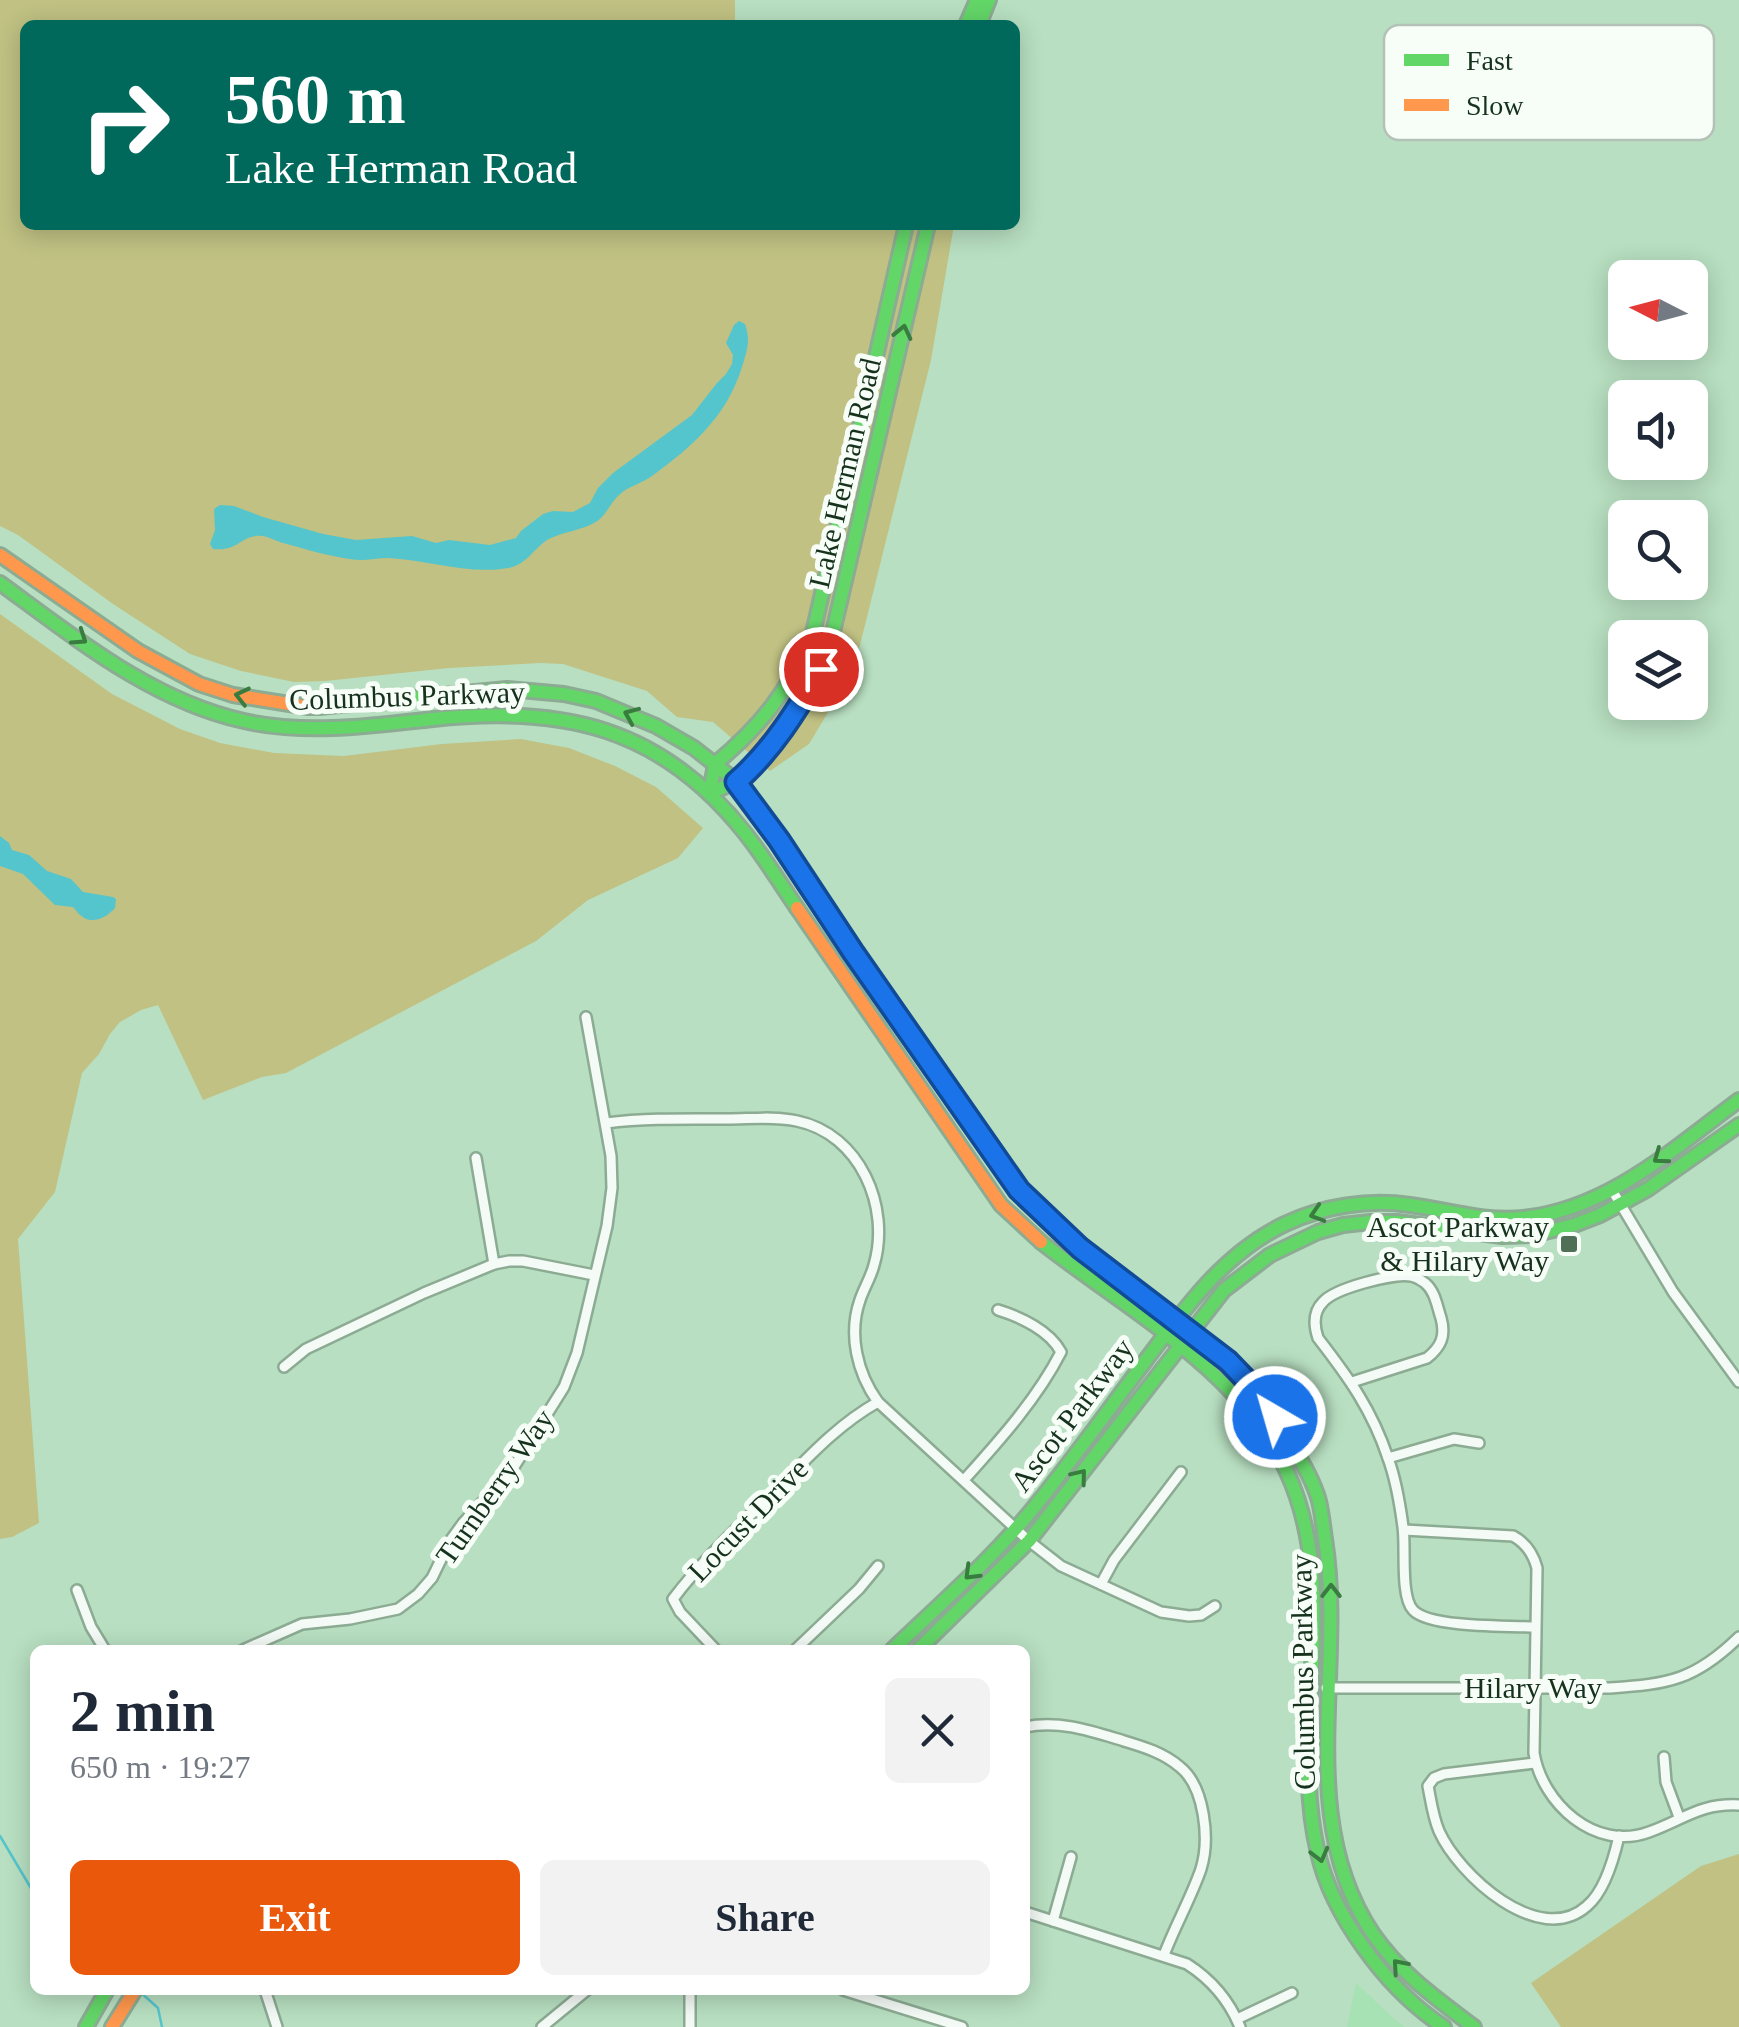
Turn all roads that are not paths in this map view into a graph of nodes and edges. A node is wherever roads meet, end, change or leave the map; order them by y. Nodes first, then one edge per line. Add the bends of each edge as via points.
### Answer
1 (905, 230) edge
2 (927, 230) edge
3 (0, 555) edge
4 (0, 582) edge
5 (715, 764) junction
6 (736, 782) junction
7 (710, 792) junction
8 (586, 1018) dead end
9 (1739, 1100) edge
10 (606, 1123) junction
11 (1739, 1125) edge
12 (476, 1158) dead end
13 (1612, 1190) junction
14 (1622, 1206) junction
15 (494, 1264) junction
16 (594, 1274) junction
17 (998, 1310) dead end
18 (1176, 1322) junction
19 (1191, 1331) junction
20 (1165, 1335) junction
21 (1179, 1347) junction
22 (284, 1367) dead end
23 (1352, 1382) junction
24 (1739, 1382) edge
25 (878, 1402) junction
26 (1479, 1443) dead end
27 (1388, 1458) junction
28 (1181, 1472) dead end
29 (964, 1480) junction
30 (1016, 1529) junction
31 (1404, 1530) junction
32 (1028, 1541) junction
33 (878, 1566) dead end
34 (1101, 1584) junction
35 (76, 1590) dead end
36 (1215, 1606) dead end
37 (1535, 1627) junction
38 (1739, 1637) edge
39 (102, 1645) edge
40 (254, 1645) edge
41 (711, 1645) edge
42 (800, 1645) edge
43 (897, 1645) edge
44 (923, 1645) edge
45 (1535, 1686) junction
46 (1313, 1688) junction
47 (1331, 1688) junction
48 (1030, 1726) edge
49 (1664, 1757) dead end
50 (1536, 1763) junction
51 (1739, 1805) edge
52 (1679, 1817) junction
53 (1620, 1836) junction
54 (1071, 1857) dead end
55 (1030, 1914) edge
56 (1054, 1921) junction
57 (1164, 1955) junction
58 (1292, 1993) dead end
59 (104, 1995) edge
60 (131, 1995) edge
61 (267, 1995) edge
62 (581, 1995) edge
63 (690, 1995) edge
64 (858, 1995) edge
65 (1239, 2023) edge
66 (86, 2027) edge
67 (112, 2027) edge
68 (277, 2027) edge
69 (542, 2027) edge
70 (690, 2027) edge
71 (962, 2027) edge
72 (1444, 2027) edge
73 (1474, 2027) edge

1 - 5 main road, Lake Herman Road via 814,633 770,712
6 -> 2 main road, Lake Herman Road via 795,714 829,649
5 -> 3 main road, Columbus Parkway via 656,726 564,694 507,689 308,707 234,695 138,652
4 -> 7 main road, Columbus Parkway via 171,697 240,720 302,729 549,716 640,744
5 - 6 main road, Columbus Parkway
5 - 7 main road
6 - 7 main road, Lake Herman Road
6 - 18 main road, Columbus Parkway via 1019,1190 1080,1248
7 - 20 main road, Columbus Parkway via 746,834 1001,1205
8 - 10 street, Turnberry Way
9 -> 13 main road, Ascot Parkway
10 - 16 street, Turnberry Way via 612,1188
10 - 25 street via 796,1121 846,1147 872,1187 878,1210 875,1264 854,1333 862,1376
11 - 14 main road, Ascot Parkway
12 - 15 street
13 - 14 street
13 -> 18 main road, Ascot Parkway via 1522,1218 1385,1203 1326,1210 1282,1225 1242,1251
14 - 19 main road, Ascot Parkway via 1577,1225 1523,1236 1396,1222 1333,1226 1250,1266
14 - 24 street via 1673,1292
15 - 16 street via 523,1261
15 - 22 street via 306,1349
16 - 40 street, Turnberry Way via 564,1387 512,1470 450,1541 418,1594 398,1609 302,1624
17 - 29 street via 1029,1323 1061,1352
18 - 19 main road, Columbus Parkway
18 - 20 main road, Ascot Parkway
19 - 21 main road, Ascot Parkway
47 -> 19 main road, Columbus Parkway via 1331,1575 1318,1500 1252,1386
20 - 21 main road, Columbus Parkway
20 - 30 main road, Ascot Parkway
32 -> 21 main road, Ascot Parkway
21 - 46 main road, Columbus Parkway via 1241,1401 1286,1470 1312,1559
23 - 23 street via 1436,1351 1443,1327 1423,1281 1388,1278 1334,1293 1319,1306 1318,1338
23 - 27 street
25 - 29 street
25 - 41 street, Locust Drive via 826,1440 673,1599
26 - 27 street via 1454,1439
27 - 31 street
28 - 34 street
29 - 30 street
30 - 32 street
30 -> 43 main road, Ascot Parkway
31 - 37 street via 1407,1598 1414,1611 1446,1623
31 - 37 street via 1520,1540 1537,1568
32 - 34 street
32 - 44 main road, Ascot Parkway
33 - 42 street
34 - 36 street via 1175,1615 1201,1615
35 - 39 street
37 - 45 street
38 - 45 street, Hilary Way via 1680,1679 1610,1688
45 - 47 street, Hilary Way
45 - 50 street
46 - 47 street, Hilary Way
46 -> 72 main road, Columbus Parkway via 1312,1814 1333,1898 1385,1976
73 -> 47 main road, Columbus Parkway via 1412,1981 1355,1904 1332,1832
48 - 57 street via 1074,1726 1160,1753 1184,1769 1198,1795 1206,1836 1202,1866
49 - 52 street
50 - 53 street via 1548,1793 1568,1815
50 - 53 street via 1444,1774 1428,1786 1440,1833 1480,1884 1532,1916 1574,1915 1600,1889
51 - 52 street
52 - 53 street via 1648,1833
54 - 56 street
55 - 56 street
56 - 57 street
57 - 65 street via 1202,1973
58 - 65 street
59 - 66 main road
60 - 67 main road
61 - 68 street
62 - 69 street
63 - 70 street
64 - 71 street

